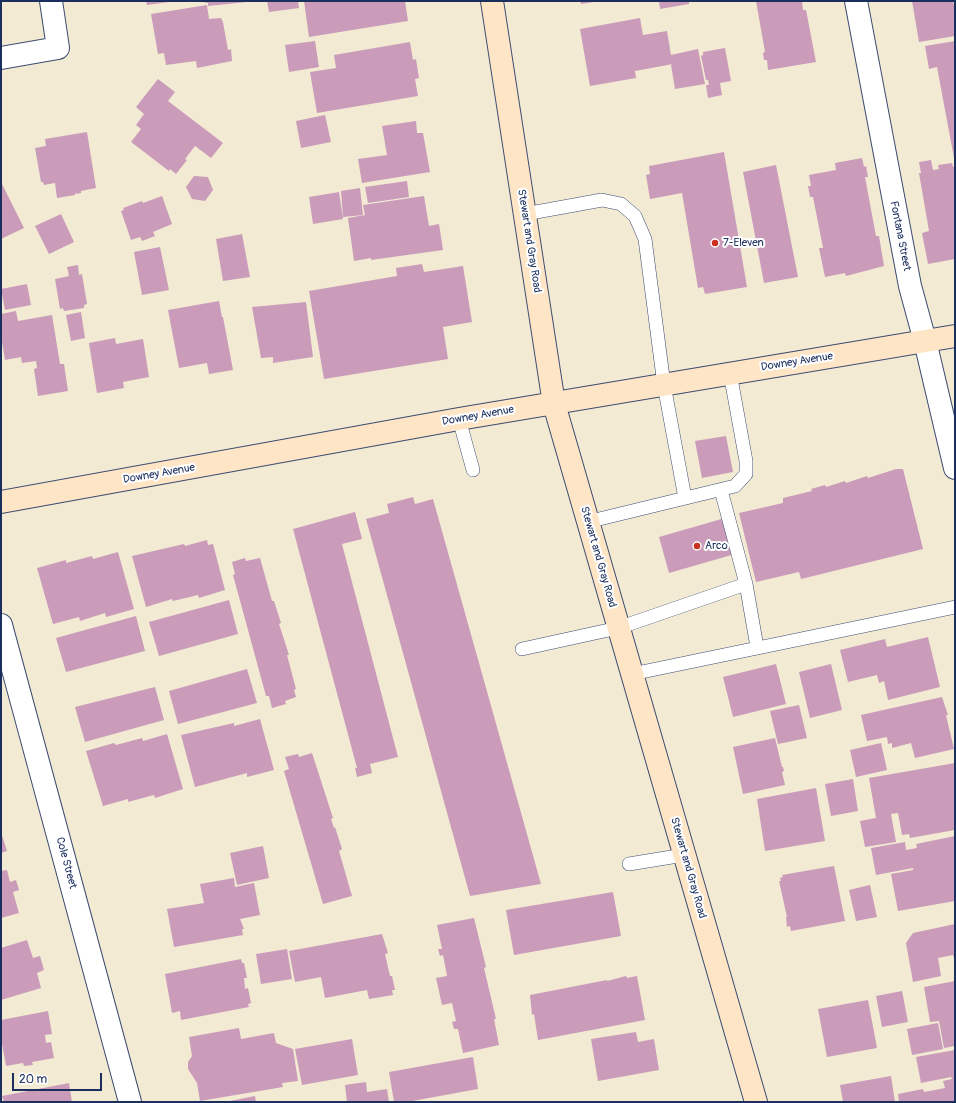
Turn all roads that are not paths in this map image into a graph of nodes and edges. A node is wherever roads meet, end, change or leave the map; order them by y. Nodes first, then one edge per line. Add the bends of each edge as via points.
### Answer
1 (51, 1) edge
2 (492, 1) edge
3 (856, 1) edge
4 (1, 58) edge
5 (525, 214) junction
6 (955, 336) edge
7 (925, 341) junction
8 (730, 374) junction
9 (664, 385) junction
10 (554, 404) junction
11 (459, 419) junction
12 (955, 468) edge
13 (473, 470) dead end
14 (721, 490) junction
15 (685, 498) junction
16 (1, 502) edge
17 (587, 522) junction
18 (746, 584) junction
19 (955, 607) edge
20 (1, 624) edge
21 (618, 628) junction
22 (757, 647) junction
23 (522, 649) dead end
24 (632, 674) junction
25 (684, 855) junction
26 (629, 864) dead end
27 (130, 1102) edge
28 (756, 1102) edge

1 - 4 street via 58,48
2 - 5 main road, Stewart and Gray Road
3 - 7 street, Fontana Street via 910,286
5 - 9 lane via 602,200 621,204 635,216 644,239
5 - 10 main road, Stewart and Gray Road
6 - 7 main road, Downey Avenue
7 - 8 main road, Downey Avenue
7 - 12 street, Fontana Street
8 - 9 main road, Downey Avenue
8 - 14 lane via 746,461 746,474 735,486
9 - 10 main road, Downey Avenue
9 - 15 lane
10 - 11 main road, Downey Avenue
10 - 17 main road, Stewart and Gray Road
11 - 13 lane
11 - 16 main road, Downey Avenue
14 - 15 lane
14 - 18 lane
15 - 17 lane
17 - 21 main road, Stewart and Gray Road
18 - 21 lane
18 - 22 lane
19 - 22 lane
20 - 27 street, Cole Street
21 - 23 lane
21 - 24 main road, Stewart and Gray Road
22 - 24 lane
24 - 25 main road, Stewart and Gray Road
25 - 26 lane
25 - 28 main road, Stewart and Gray Road

